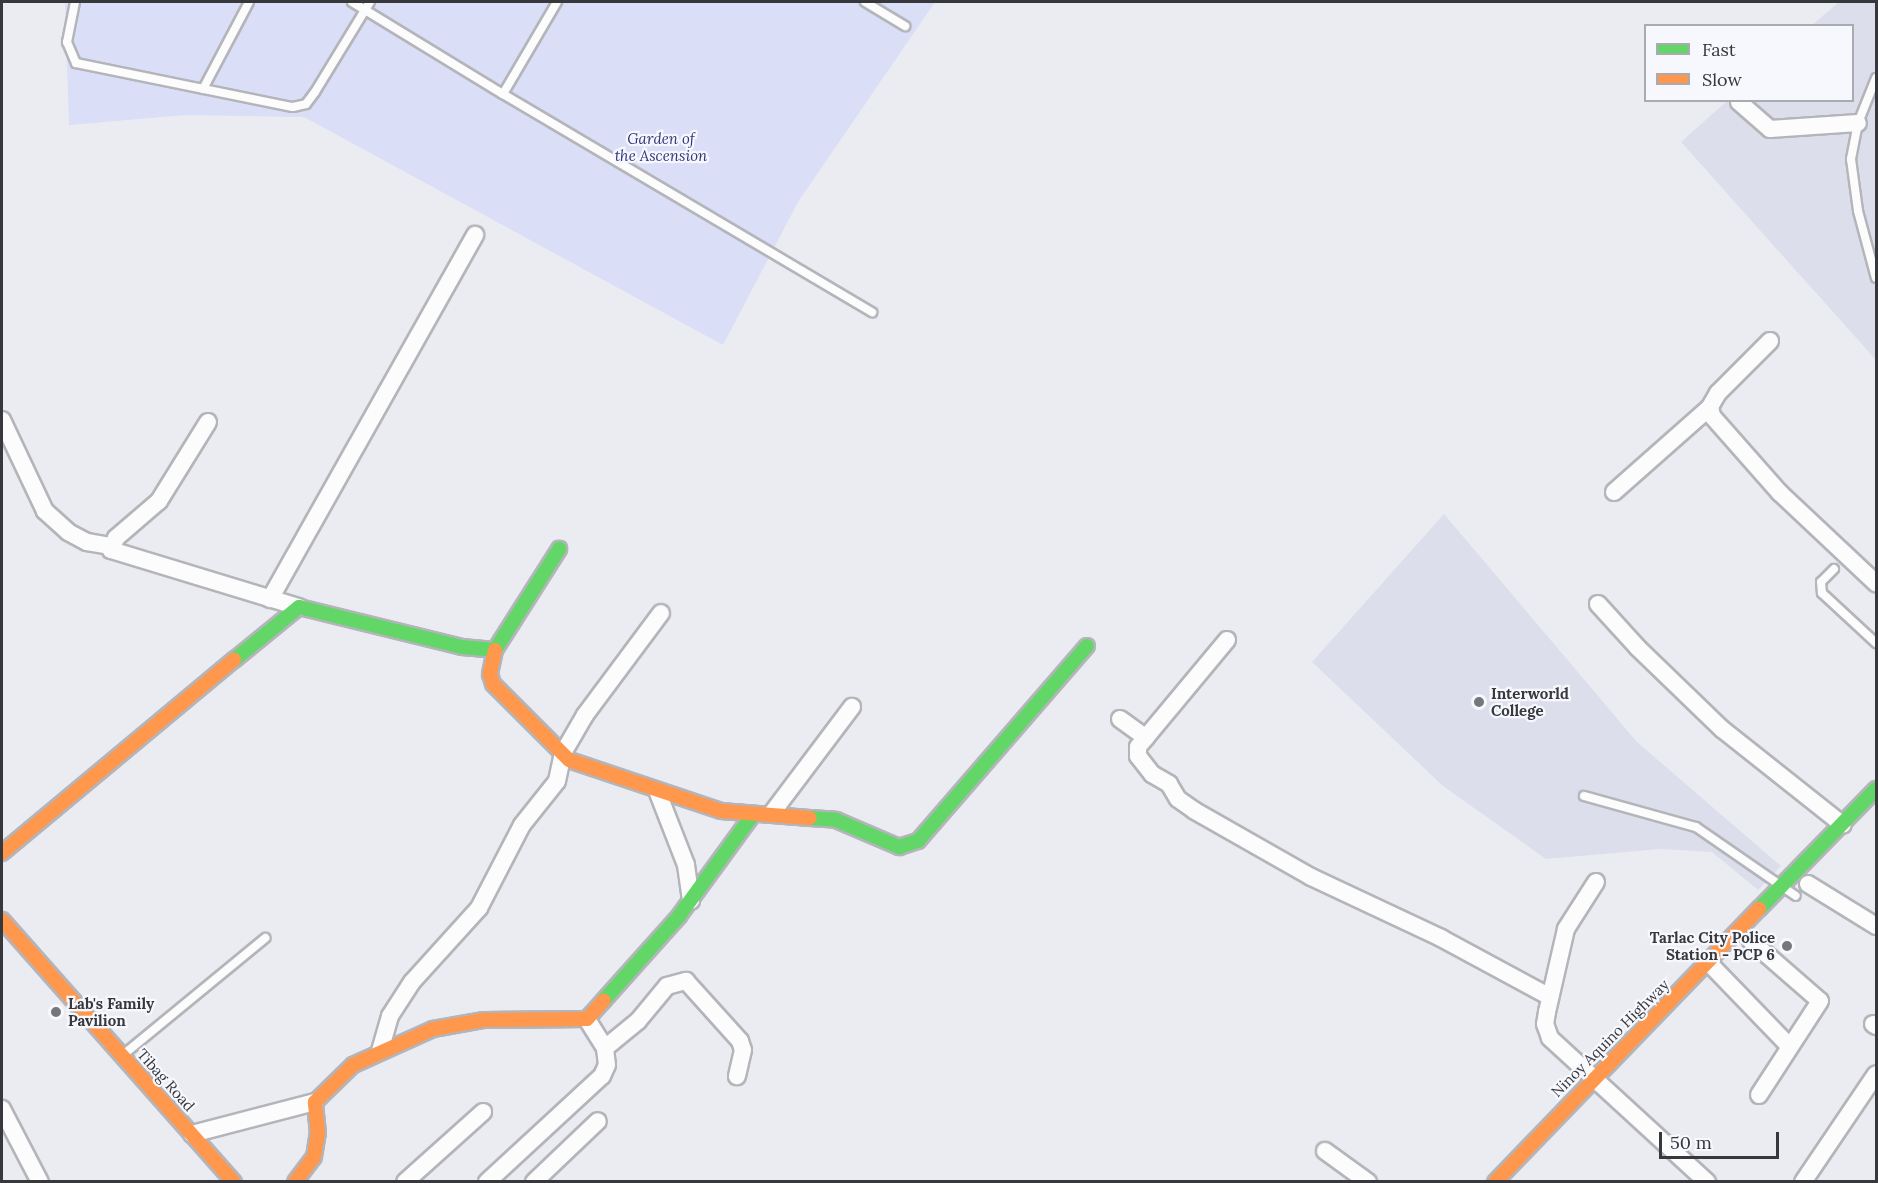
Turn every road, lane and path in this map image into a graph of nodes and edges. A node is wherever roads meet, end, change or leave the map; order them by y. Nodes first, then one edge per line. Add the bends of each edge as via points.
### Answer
1 (75, 2) edge
2 (249, 2) edge
3 (352, 2) edge
4 (557, 2) edge
5 (865, 2) edge
6 (368, 5) edge
7 (905, 26) dead end
8 (1876, 78) edge
9 (203, 89) junction
10 (503, 94) junction
11 (1739, 102) dead end
12 (1858, 123) junction
13 (476, 235) dead end
14 (1876, 278) edge
15 (872, 312) dead end
16 (1770, 341) dead end
17 (1710, 407) junction
18 (2, 420) edge
19 (208, 422) dead end
20 (1614, 492) dead end
21 (110, 546) junction
22 (559, 549) dead end
23 (1834, 569) dead end
24 (1876, 583) edge
25 (270, 599) junction
26 (1598, 604) dead end
27 (299, 608) junction
28 (661, 613) dead end
29 (1227, 640) dead end
30 (1876, 643) edge
31 (1087, 646) dead end
32 (495, 650) junction
33 (852, 707) dead end
34 (1120, 719) dead end
35 (1146, 738) junction
36 (562, 753) junction
37 (1876, 789) edge
38 (658, 793) junction
39 (1584, 796) dead end
40 (772, 813) junction
41 (752, 816) junction
42 (1843, 825) junction
43 (2, 853) edge
44 (1812, 880) joint
45 (1596, 882) dead end
46 (1783, 887) junction
47 (1792, 900) joint
48 (691, 901) junction
49 (2, 920) edge
50 (1876, 926) edge
51 (265, 938) dead end
52 (1751, 941) dead end
53 (1716, 971) junction
54 (1550, 997) junction
55 (587, 1019) junction
56 (1662, 1031) dead end
57 (1789, 1046) junction
58 (605, 1048) junction
59 (380, 1051) junction
60 (122, 1056) junction
61 (1876, 1074) edge
62 (737, 1076) dead end
63 (1600, 1083) junction
64 (1759, 1095) dead end
65 (315, 1102) junction
66 (2, 1109) edge
67 (483, 1112) dead end
68 (598, 1121) dead end
69 (192, 1134) junction
70 (1325, 1151) dead end
71 (40, 1182) edge
72 (234, 1182) edge
73 (295, 1182) edge
74 (405, 1182) edge
75 (487, 1182) edge
76 (534, 1182) edge
77 (1368, 1182) edge
78 (1495, 1182) edge
79 (1515, 1182) edge
80 (1707, 1182) edge
81 (1803, 1182) edge

1 - 9 lane via 67,42 76,63
2 - 9 lane
3 - 6 lane
4 - 10 lane
5 - 7 lane
6 - 9 lane via 320,84 301,106
6 - 10 lane
8 - 12 lane
10 - 15 lane
11 - 12 street via 1770,129
12 - 14 lane via 1851,159 1853,182
13 - 25 street
16 - 17 street via 1718,393
17 - 20 street
17 - 24 street via 1722,429 1780,493
18 - 21 street via 45,511 68,532 87,542
19 - 21 street via 159,501
21 - 25 street via 118,555
22 - 32 street
23 - 30 lane via 1821,582 1822,593
25 - 27 street
26 - 42 street via 1722,729
27 - 32 street via 462,647
27 - 43 street
28 - 36 street via 605,685
29 - 35 street
31 - 40 street via 933,825 909,847 899,847 836,820
32 - 36 street via 490,674 493,684
33 - 40 street
34 - 35 street
35 - 54 street via 1138,747 1138,756 1195,811 1311,877 1441,938
36 - 38 street via 592,770
36 - 59 street via 557,781 522,825 479,908 412,982 390,1016
37 - 42 street, Ninoy Aquino Highway
38 - 41 street
38 - 48 street via 686,865
39 - 46 lane via 1696,827
40 - 41 street
41 - 48 street
42 - 46 street, Ninoy Aquino Highway
44 - 47 street
44 - 50 street
45 - 54 street via 1566,928
46 - 47 lane
46 - 53 street, Ninoy Aquino Highway
48 - 55 street
49 - 60 street, Tibag Road
51 - 60 lane
52 - 57 street via 1820,1000
53 - 57 street
53 - 63 street, Ninoy Aquino Highway
54 - 63 street via 1545,1024 1550,1038
55 - 58 street
55 - 59 street via 484,1020 433,1029
56 - 63 street, Ninoy Aquino Highway
57 - 64 street
58 - 62 street via 638,1021 667,986 686,981 741,1041 743,1050
58 - 75 street via 607,1065 602,1076
59 - 65 street via 353,1065
60 - 69 street, Tibag Road
61 - 81 street
63 - 78 street, Ninoy Aquino Highway
63 - 79 street, Ninoy Aquino Highway
63 - 80 street
65 - 69 street
65 - 73 street via 318,1133 314,1157
66 - 71 street
67 - 74 street
68 - 76 street
69 - 72 street, Tibag Road
70 - 77 street

